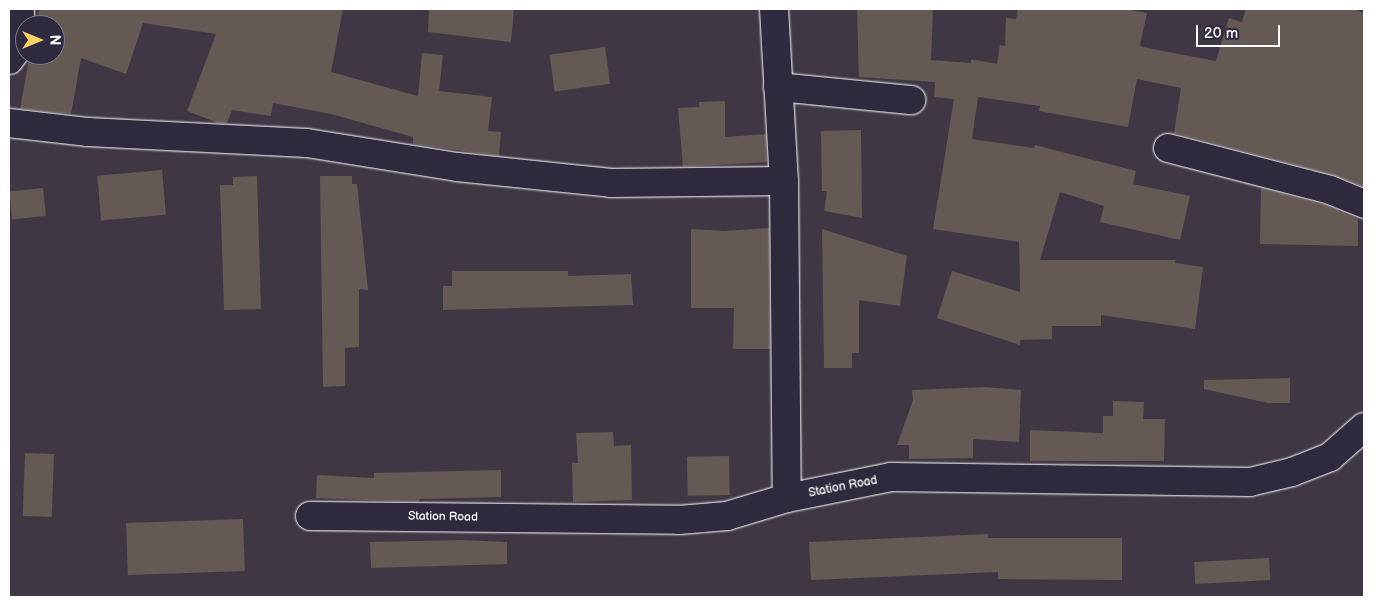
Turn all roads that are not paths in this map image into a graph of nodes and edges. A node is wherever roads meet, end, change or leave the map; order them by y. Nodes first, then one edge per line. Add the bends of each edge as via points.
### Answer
1 (20, 9) edge
2 (774, 9) edge
3 (9, 60) edge
4 (778, 87) junction
5 (910, 100) dead end
6 (9, 123) edge
7 (1168, 148) dead end
8 (784, 181) junction
9 (1364, 204) edge
10 (1364, 427) edge
11 (787, 498) junction
12 (310, 516) dead end

1 - 3 street via 21,44
2 - 4 street
4 - 5 street
4 - 8 street
6 - 8 street via 88,132 307,143 457,167 601,182
7 - 9 street via 1330,190
8 - 11 street
10 - 11 street, Station Road via 1330,457 1292,472 1250,482 891,477
11 - 12 street, Station Road via 727,516 679,520

